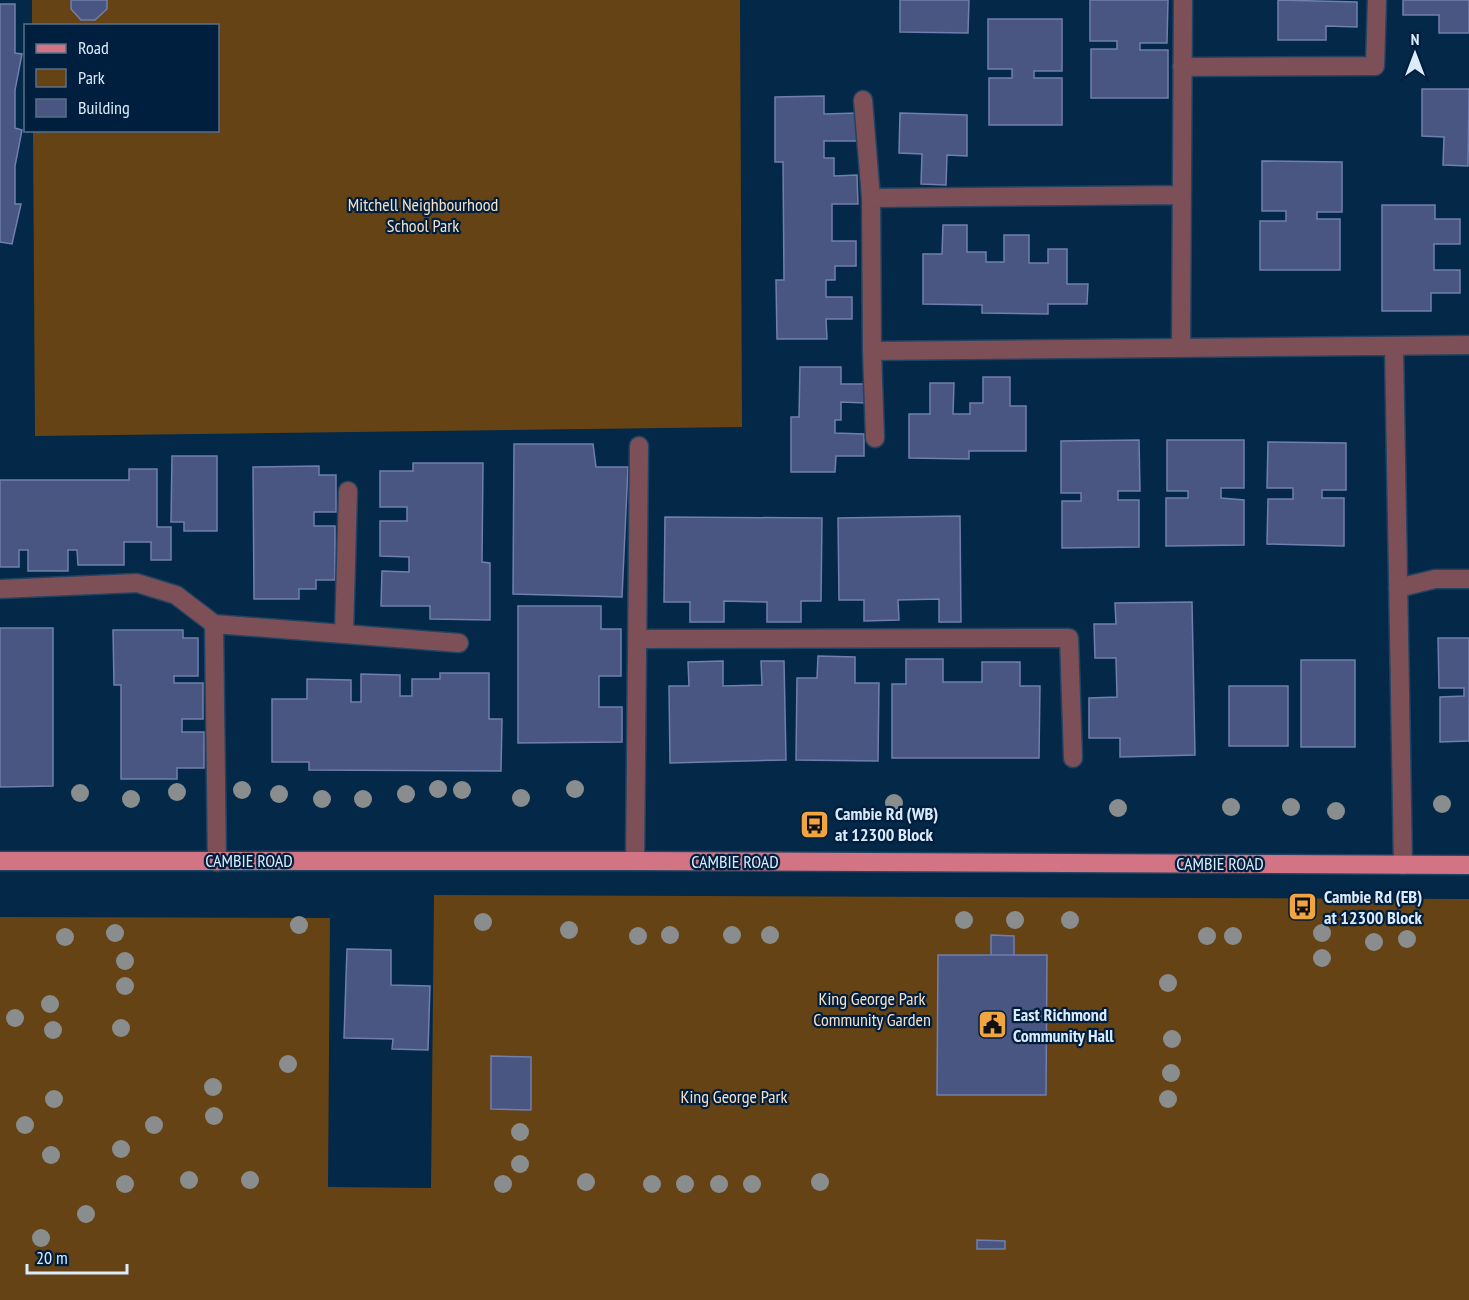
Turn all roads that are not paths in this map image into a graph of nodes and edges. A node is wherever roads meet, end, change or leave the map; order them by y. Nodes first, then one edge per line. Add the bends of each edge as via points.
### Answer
1 (1182, 0) edge
2 (1377, 0) edge
3 (1182, 67) junction
4 (863, 100) dead end
5 (1182, 195) junction
6 (871, 198) junction
7 (1469, 345) edge
8 (1394, 346) junction
9 (1181, 348) junction
10 (872, 351) junction
11 (875, 438) dead end
12 (639, 446) dead end
13 (348, 491) dead end
14 (1469, 579) edge
15 (1398, 588) junction
16 (0, 589) edge
17 (214, 624) junction
18 (344, 634) junction
19 (637, 639) junction
20 (459, 643) dead end
21 (1073, 758) dead end
22 (0, 861) edge
23 (635, 861) junction
24 (217, 862) junction
25 (1403, 865) junction
26 (1469, 865) edge

1 - 3 lane
2 - 3 lane via 1376,66
3 - 5 lane
4 - 6 lane
5 - 6 lane
5 - 9 lane
6 - 10 lane
7 - 8 lane
8 - 9 lane
8 - 15 lane
9 - 10 lane
10 - 11 lane
12 - 19 lane
13 - 18 lane
14 - 15 lane via 1435,579
15 - 25 lane
16 - 17 lane via 137,583 176,595
17 - 18 lane
17 - 24 lane
18 - 20 lane
19 - 21 lane via 1069,638
19 - 23 lane
22 - 24 main road, CAMBIE ROAD
23 - 24 main road, CAMBIE ROAD
23 - 25 main road, CAMBIE ROAD
25 - 26 main road, CAMBIE ROAD

